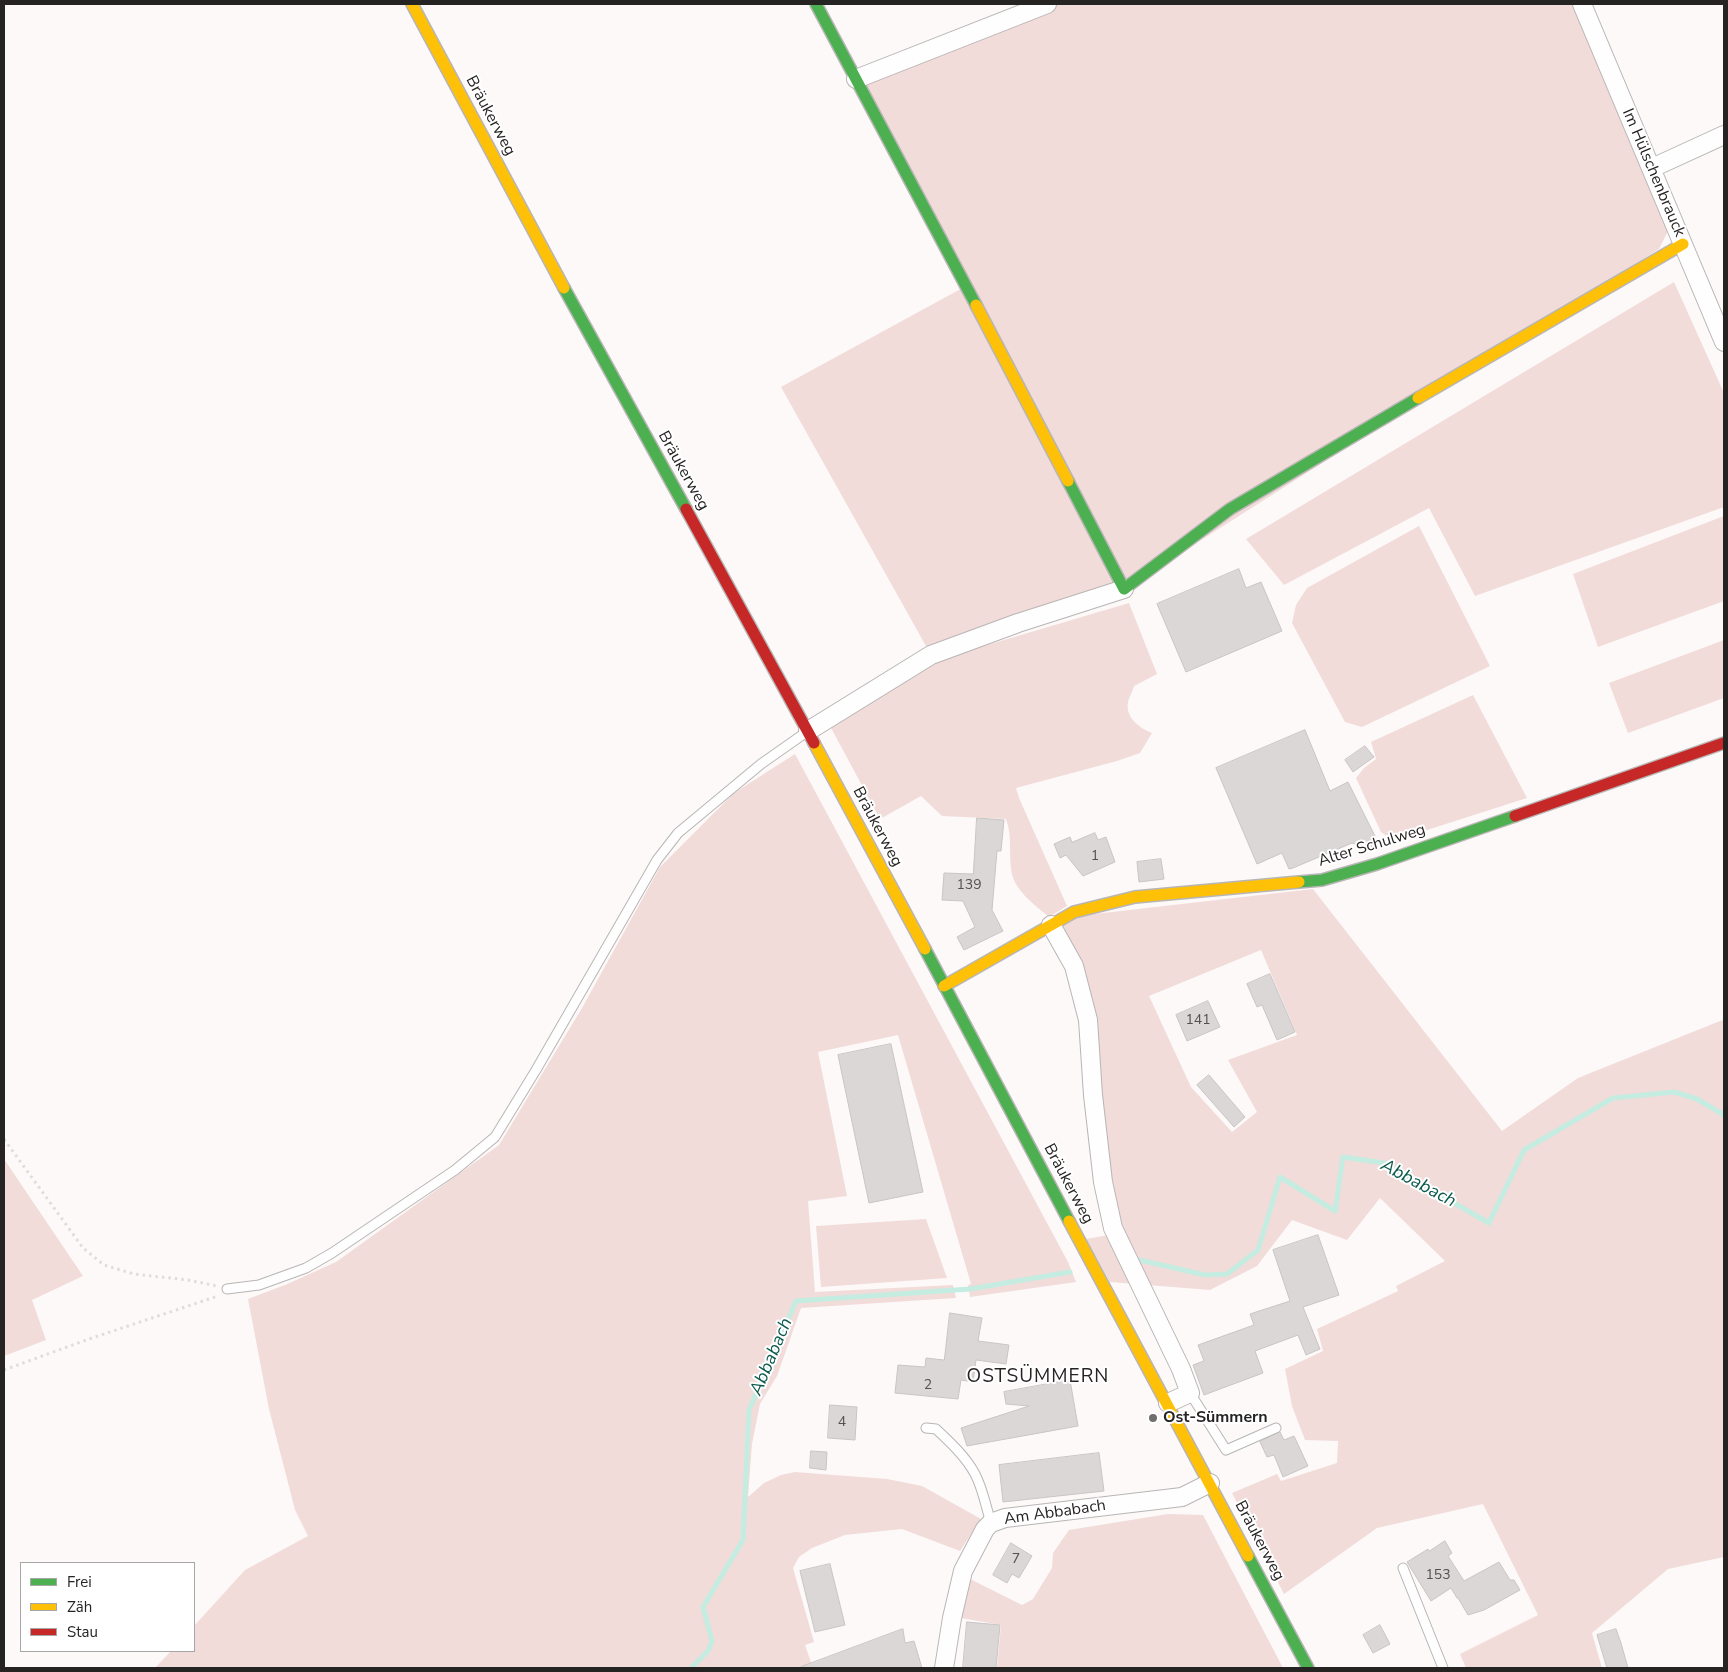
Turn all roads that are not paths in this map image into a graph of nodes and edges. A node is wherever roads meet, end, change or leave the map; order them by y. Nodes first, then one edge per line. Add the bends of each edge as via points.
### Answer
1 (412, 4) edge
2 (816, 4) edge
3 (1047, 4) edge
4 (1582, 4) edge
5 (856, 79) junction
6 (1724, 135) edge
7 (1652, 168) junction
8 (1683, 244) junction
9 (1724, 342) edge
10 (1124, 589) junction
11 (808, 731) junction
12 (1724, 743) edge
13 (1051, 925) junction
14 (944, 986) junction
15 (227, 1289) road end
16 (1190, 1393) junction
17 (1168, 1403) junction
18 (926, 1428) dead end
19 (1276, 1428) dead end
20 (1210, 1483) junction
21 (991, 1523) junction
22 (1403, 1568) dead end
23 (944, 1668) edge
24 (1308, 1668) edge
25 (1444, 1668) edge

1 - 11 street, Bräukerweg
2 - 5 street
3 - 5 street
4 - 7 street, Im Hülschenbrauck
5 - 10 street
6 - 7 street
7 - 8 street, Im Hülschenbrauck
8 - 9 street, Im Hülschenbrauck
8 - 10 street via 1230,509
10 - 11 street via 931,655
11 - 14 street, Bräukerweg
11 - 15 lane via 761,764 678,833 657,860 495,1137 455,1170 306,1268 259,1285
12 - 13 street, Alter Schulweg via 1377,864 1322,880 1135,897 1074,912
13 - 14 street, Alter Schulweg
13 - 16 street via 1074,966 1088,1020 1103,1182 1113,1228
14 - 17 street, Bräukerweg
16 - 17 street
16 - 19 lane via 1226,1450
17 - 20 street, Bräukerweg
18 - 21 lane via 936,1429 971,1469 982,1490
20 - 21 street, Am Abbabach via 1182,1497 1005,1518
20 - 24 street, Bräukerweg
21 - 23 street, Am Abbabach via 963,1571
22 - 25 lane

